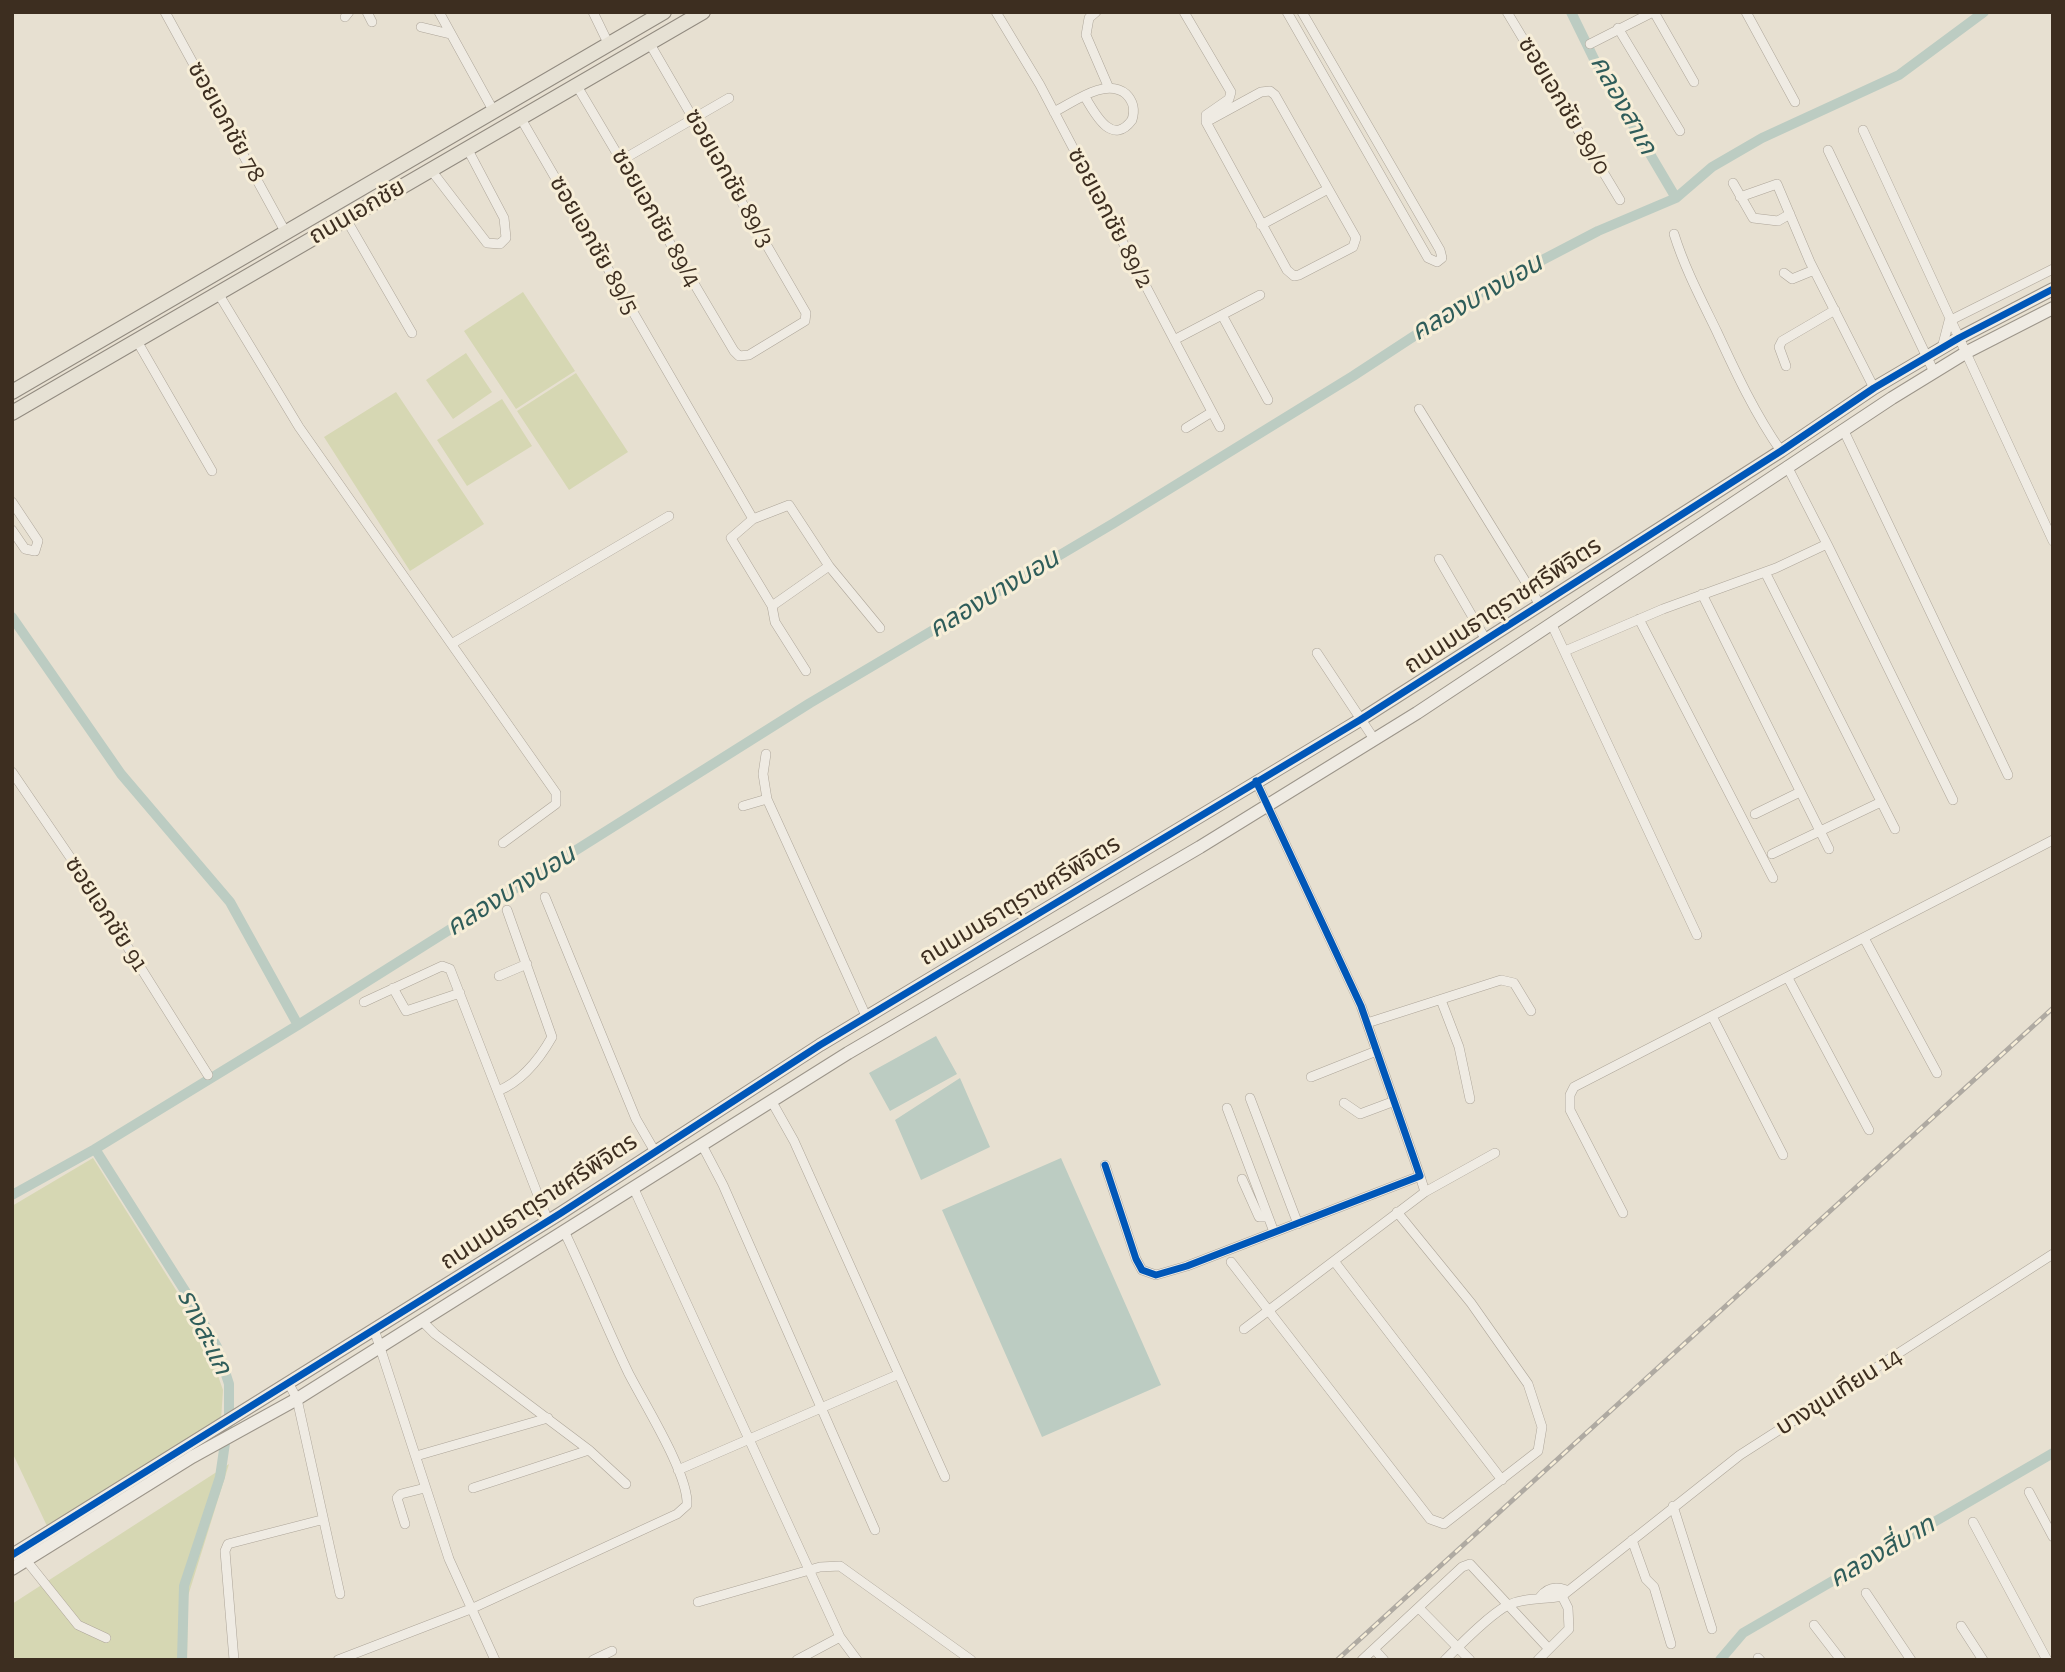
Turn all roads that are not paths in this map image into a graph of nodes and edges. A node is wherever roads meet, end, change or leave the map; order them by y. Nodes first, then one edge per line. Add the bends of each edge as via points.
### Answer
1 (165, 12) edge
2 (367, 12) edge
3 (439, 12) edge
4 (593, 12) edge
5 (664, 12) edge
6 (703, 12) edge
7 (996, 12) edge
8 (1096, 12) edge
9 (1184, 12) edge
10 (1287, 12) edge
11 (1302, 12) edge
12 (1507, 12) edge
13 (1653, 12) edge
14 (1746, 12) edge
15 (373, 22) dead end
16 (421, 27) dead end
17 (1618, 29) junction
18 (450, 34) junction
19 (650, 44) junction
20 (1590, 44) dead end
21 (609, 45) junction
22 (1694, 82) dead end
23 (577, 86) junction
24 (1108, 86) junction
25 (1085, 97) junction
26 (729, 98) dead end
27 (1795, 102) dead end
28 (493, 110) junction
29 (1055, 112) junction
30 (520, 117) junction
31 (695, 118) junction
32 (1206, 122) junction
33 (1863, 130) dead end
34 (1680, 131) dead end
35 (467, 148) junction
36 (1828, 150) dead end
37 (622, 160) junction
38 (431, 170) junction
39 (1733, 183) dead end
40 (1328, 189) junction
41 (1740, 197) junction
42 (1620, 200) dead end
43 (1790, 214) junction
44 (345, 219) junction
45 (1261, 225) junction
46 (286, 233) junction
47 (1674, 233) dead end
48 (2053, 269) edge
49 (1814, 270) junction
50 (1784, 274) dead end
51 (2053, 289) edge
52 (218, 293) junction
53 (1260, 295) dead end
54 (2053, 308) edge
55 (1835, 310) junction
56 (150, 313) junction
57 (1222, 315) junction
58 (1949, 321) junction
59 (125, 327) junction
60 (160, 327) junction
61 (412, 332) dead end
62 (1959, 338) junction
63 (1174, 340) junction
64 (137, 341) junction
65 (1942, 348) junction
66 (734, 351) joint
67 (1967, 352) junction
68 (1926, 357) junction
69 (1786, 366) dead end
70 (1934, 372) junction
71 (1878, 385) junction
72 (12, 393) edge
73 (1892, 398) junction
74 (1268, 400) dead end
75 (1419, 408) dead end
76 (1212, 412) junction
77 (12, 413) edge
78 (1220, 427) dead end
79 (1186, 428) dead end
80 (1843, 429) junction
81 (1781, 451) junction
82 (1787, 466) junction
83 (212, 471) dead end
84 (14, 505) edge
85 (669, 516) dead end
86 (12, 518) edge
87 (754, 519) junction
88 (12, 530) edge
89 (2053, 541) edge
90 (1827, 544) junction
91 (1439, 559) dead end
92 (829, 566) junction
93 (1765, 572) junction
94 (1702, 594) junction
95 (1540, 605) junction
96 (772, 606) junction
97 (1639, 619) junction
98 (1552, 625) junction
99 (880, 628) dead end
100 (1486, 640) junction
101 (453, 643) junction
102 (1565, 651) junction
103 (1317, 653) dead end
104 (806, 671) dead end
105 (1360, 720) junction
106 (1374, 739) junction
107 (766, 754) dead end
108 (12, 772) edge
109 (2008, 775) dead end
110 (1256, 781) junction
111 (1800, 792) junction
112 (767, 799) junction
113 (1953, 800) dead end
114 (1881, 802) junction
115 (1268, 805) junction
116 (743, 806) dead end
117 (1755, 814) dead end
118 (1895, 829) dead end
119 (1819, 830) junction
120 (2053, 840) edge
121 (503, 843) dead end
122 (1829, 849) dead end
123 (1772, 854) dead end
124 (1773, 878) dead end
125 (545, 897) dead end
126 (507, 910) dead end
127 (1697, 936) dead end
128 (1864, 938) junction
129 (527, 964) junction
130 (499, 976) dead end
131 (1788, 978) junction
132 (393, 988) junction
133 (460, 993) junction
134 (1441, 1000) junction
135 (364, 1002) dead end
136 (1531, 1011) dead end
137 (866, 1016) junction
138 (1712, 1016) junction
139 (1367, 1023) junction
140 (1374, 1052) junction
141 (1937, 1073) dead end
142 (207, 1074) dead end
143 (1311, 1077) dead end
144 (498, 1091) junction
145 (1250, 1098) dead end
146 (1470, 1099) dead end
147 (772, 1102) junction
148 (1344, 1102) dead end
149 (1392, 1102) junction
150 (1227, 1108) dead end
151 (1869, 1130) dead end
152 (702, 1145) junction
153 (654, 1150) junction
154 (1495, 1153) dead end
155 (1783, 1155) dead end
156 (1105, 1165) dead end
157 (1420, 1176) junction
158 (1242, 1179) dead end
159 (634, 1189) junction
160 (1426, 1192) junction
161 (1397, 1212) junction
162 (1623, 1213) dead end
163 (1268, 1217) junction
164 (548, 1221) junction
165 (1298, 1224) junction
166 (1274, 1232) junction
167 (565, 1233) junction
168 (2053, 1254) edge
169 (1334, 1261) junction
170 (1231, 1262) dead end
171 (1269, 1310) junction
172 (422, 1321) junction
173 (374, 1329) junction
174 (1244, 1329) dead end
175 (382, 1346) junction
176 (897, 1375) junction
177 (289, 1384) junction
178 (297, 1399) junction
179 (821, 1409) junction
180 (235, 1416) junction
181 (548, 1418) junction
182 (249, 1427) junction
183 (749, 1441) junction
184 (589, 1450) junction
185 (192, 1451) junction
186 (416, 1456) junction
187 (678, 1470) junction
188 (945, 1477) dead end
189 (1502, 1480) junction
190 (626, 1485) dead end
191 (425, 1488) junction
192 (473, 1488) dead end
193 (2029, 1492) dead end
194 (1673, 1506) junction
195 (321, 1520) junction
196 (1973, 1522) dead end
197 (405, 1524) dead end
198 (875, 1530) dead end
199 (2053, 1537) edge
200 (1632, 1540) junction
201 (12, 1555) edge
202 (26, 1560) junction
203 (12, 1569) edge
204 (809, 1570) junction
205 (1569, 1590) junction
206 (1866, 1593) dead end
207 (340, 1594) dead end
208 (698, 1602) dead end
209 (1508, 1605) junction
210 (473, 1608) junction
211 (1419, 1608) junction
212 (1814, 1625) dead end
213 (1961, 1626) dead end
214 (1712, 1629) dead end
215 (840, 1637) junction
216 (106, 1638) dead end
217 (1671, 1644) dead end
218 (1458, 1647) junction
219 (1374, 1649) junction
220 (1549, 1649) junction
221 (612, 1651) dead end
222 (234, 1660) edge
223 (338, 1660) edge
224 (495, 1660) edge
225 (593, 1660) edge
226 (797, 1660) edge
227 (857, 1660) edge
228 (971, 1660) edge
229 (1362, 1660) edge
230 (1384, 1660) edge
231 (1445, 1660) edge
232 (1470, 1660) edge
233 (1538, 1660) edge
234 (1841, 1660) edge
235 (1911, 1660) edge
236 (1983, 1660) edge
237 (2047, 1660) edge

1 - 46 street, ซอยเอกชัย 78
2 - 15 street
3 - 18 street
4 - 21 street
5 - 21 main road, ถนนเอกชัย
6 - 19 main road, ถนนเอกชัย
7 - 29 street, ซอยเอกชัย 89/2
8 - 24 street via 1089,18 1086,35
9 - 32 street via 1231,92 1229,99 1206,116
10 - 11 street via 1428,258 1440,260 1440,250
12 - 42 street, ซอยเอกชัย 89/0
13 - 17 street
13 - 22 street
14 - 27 street
16 - 18 street
17 - 20 street
17 - 34 street
18 - 28 street
19 - 23 main road, ถนนเอกชัย
19 - 31 street, ซอยเอกชัย 89/3
21 - 28 main road, ถนนเอกชัย
23 - 30 main road, ถนนเอกชัย
23 - 37 street, ซอยเอกชัย 89/4
24 - 25 street
24 - 25 street via 1124,92 1134,106 1132,120 1121,129 1102,126
25 - 29 street
26 - 31 street
28 - 46 main road, ถนนเอกชัย
29 - 63 street, ซอยเอกชัย 89/2
30 - 35 main road, ถนนเอกชัย
30 - 87 street, ซอยเอกชัย 89/5
31 - 37 street
31 - 66 street, ซอยเอกชัย 89/3 via 806,313 805,321 749,355 739,356
32 - 40 street via 1261,92 1270,92
32 - 45 street
33 - 58 street
35 - 38 main road, ถนนเอกชัย
35 - 38 street via 504,218 506,238 500,244 487,243
36 - 68 street
37 - 66 street, ซอยเอกชัย 89/4
38 - 44 main road, ถนนเอกชัย
39 - 41 street
40 - 45 street
40 - 45 street via 1356,238 1342,253 1294,276
41 - 43 street via 1753,218 1778,220
41 - 43 street via 1776,182
43 - 49 street
44 - 52 main road, ถนนเอกชัย
44 - 61 street
46 - 56 main road, ถนนเอกชัย
47 - 81 street via 1688,274 1757,416
48 - 58 street
49 - 50 street via 1791,279
49 - 55 street
51 - 62 street, ถนนมนธาตุราชศรีพิจิตร
52 - 60 main road, ถนนเอกชัย
52 - 101 street via 299,427
53 - 57 street
54 - 67 street, ถนนมนธาตุราชศรีพิจิตร
55 - 69 street via 1782,341 1779,348
55 - 71 street
56 - 59 main road, ถนนเอกชัย
56 - 60 main road via 150,323
57 - 63 street
57 - 74 street
58 - 62 street
58 - 65 street
59 - 64 main road via 134,331
59 - 72 main road, ถนนเอกชัย
60 - 64 main road, ถนนเอกชัย
62 - 65 street, ถนนมนธาตุราชศรีพิจิตร
62 - 67 street
63 - 76 street, ซอยเอกชัย 89/2
64 - 77 main road, ถนนเอกชัย
64 - 83 street
65 - 68 street, ถนนมนธาตุราชศรีพิจิตร
67 - 70 street, ถนนมนธาตุราชศรีพิจิตร
67 - 89 street
68 - 70 street
68 - 71 street, ถนนมนธาตุราชศรีพิจิตร
70 - 73 street, ถนนมนธาตุราชศรีพิจิตร
71 - 73 street
71 - 81 street, ถนนมนธาตุราชศรีพิจิตร
73 - 80 street, ถนนมนธาตุราชศรีพิจิตร
75 - 95 street
76 - 78 street, ซอยเอกชัย 89/2
76 - 79 street
80 - 82 street, ถนนมนธาตุราชศรีพิจิตร
80 - 109 street
81 - 95 street, ถนนมนธาตุราชศรีพิจิตร
82 - 90 street
82 - 98 street, ถนนมนธาตุราชศรีพิจิตร
84 - 86 street
84 - 88 street via 38,541 35,551 27,551
85 - 101 street
87 - 92 street via 784,505 793,507
87 - 96 street via 736,532 732,542
90 - 93 street
90 - 113 street
91 - 100 street
92 - 96 street
92 - 99 street
93 - 94 street
93 - 114 street
94 - 97 street
94 - 111 street
95 - 100 street, ถนนมนธาตุราชศรีพิจิตร
96 - 104 street via 775,622
97 - 102 street
97 - 124 street
98 - 102 street
98 - 106 street, ถนนมนธาตุราชศรีพิจิตร
100 - 105 street, ถนนมนธาตุราชศรีพิจิตร
101 - 121 street via 558,798
102 - 127 street
103 - 105 street
105 - 106 street
105 - 110 street, ถนนมนธาตุราชศรีพิจิตร
106 - 115 street, ถนนมนธาตุราชศรีพิจิตร
107 - 112 street
108 - 142 street, ซอยเอกชัย 91
110 - 115 street
110 - 137 street, ถนนมนธาตุราชศรีพิจิตร
111 - 117 street
111 - 119 street
112 - 116 street
112 - 137 street
114 - 118 street
114 - 119 street
115 - 139 street
115 - 147 street, ถนนมนธาตุราชศรีพิจิตร
119 - 122 street
119 - 123 street
120 - 128 street
125 - 153 street via 636,1119
126 - 129 street
128 - 131 street
128 - 141 street
129 - 130 street
129 - 144 street via 552,1037 531,1066
131 - 138 street
131 - 151 street
132 - 133 street via 406,1011
132 - 133 street via 442,966 450,969
132 - 135 street
133 - 144 street
134 - 136 street via 1507,980 1518,987 1521,1000
134 - 139 street
134 - 146 street via 1460,1047
137 - 153 street, ถนนมนธาตุราชศรีพิจิตร
138 - 155 street
138 - 162 street via 1574,1087 1570,1095 1570,1110
139 - 140 street
140 - 143 street
140 - 149 street
144 - 164 street
145 - 165 street
147 - 152 street, ถนนมนธาตุราชศรีพิจิตร
147 - 176 street via 794,1141
148 - 149 street via 1360,1114
149 - 157 street
150 - 163 street
152 - 159 street, ถนนมนธาตุราชศรีพิจิตร
152 - 179 street
153 - 164 street, ถนนมนธาตุราชศรีพิจิตร
154 - 160 street
156 - 166 street via 1136,1259 1148,1274 1165,1274
157 - 160 street
157 - 165 street
158 - 163 street via 1259,1217
159 - 167 street, ถนนมนธาตุราชศรีพิจิตร
159 - 183 street
160 - 161 street
161 - 169 street
161 - 189 street via 1471,1303 1534,1396 1542,1427 1538,1451
163 - 166 street
164 - 173 street, ถนนมนธาตุราชศรีพิจิตร
165 - 166 street
167 - 172 street, ถนนมนธาตุราชศรีพิจิตร
167 - 187 street
168 - 194 street, บางขุนเทียน 14 via 1740,1455
169 - 171 street
169 - 189 street
170 - 171 street
171 - 174 street
171 - 189 street via 1430,1519 1451,1522
172 - 175 street, ถนนมนธาตุราชศรีพิจิตร
172 - 181 street
173 - 175 street
173 - 177 street, ถนนมนธาตุราชศรีพิจิตร
175 - 178 street, ถนนมนธาตุราชศรีพิจิตร
175 - 186 street
176 - 179 street
176 - 188 street
177 - 178 street
177 - 180 street, ถนนมนธาตุราชศรีพิจิตร
178 - 182 street, ถนนมนธาตุราชศรีพิจิตร
178 - 195 street
179 - 183 street
179 - 198 street
180 - 182 street
180 - 185 street, ถนนมนธาตุราชศรีพิจิตร via 201,1436
181 - 184 street
181 - 186 street
182 - 185 street, ถนนมนธาตุราชศรีพิจิตร
183 - 187 street
183 - 204 street
184 - 190 street
184 - 192 street
185 - 201 street, ถนนมนธาตุราชศรีพิจิตร
185 - 202 street, ถนนมนธาตุราชศรีพิจิตร
186 - 191 street
187 - 210 street via 688,1496 683,1510
191 - 197 street via 397,1499
191 - 210 street via 449,1559
193 - 199 street
194 - 200 street, บางขุนเทียน 14
194 - 214 street
195 - 207 street
195 - 222 street via 228,1544
196 - 237 street
200 - 205 street, บางขุนเทียน 14
200 - 217 street via 1646,1580 1654,1587
202 - 203 street, ถนนมนธาตุราชศรีพิจิตร
202 - 216 street via 78,1625
204 - 208 street
204 - 215 street
204 - 228 street via 840,1566
205 - 209 street
205 - 220 street via 1569,1629
206 - 235 street
209 - 211 street via 1470,1564
209 - 218 street
209 - 220 street
210 - 223 street
210 - 224 street
211 - 218 street
211 - 219 street
212 - 234 street
213 - 236 street
215 - 226 street
215 - 227 street
218 - 231 street
218 - 232 street
219 - 229 street
219 - 230 street
220 - 233 street
221 - 225 street

